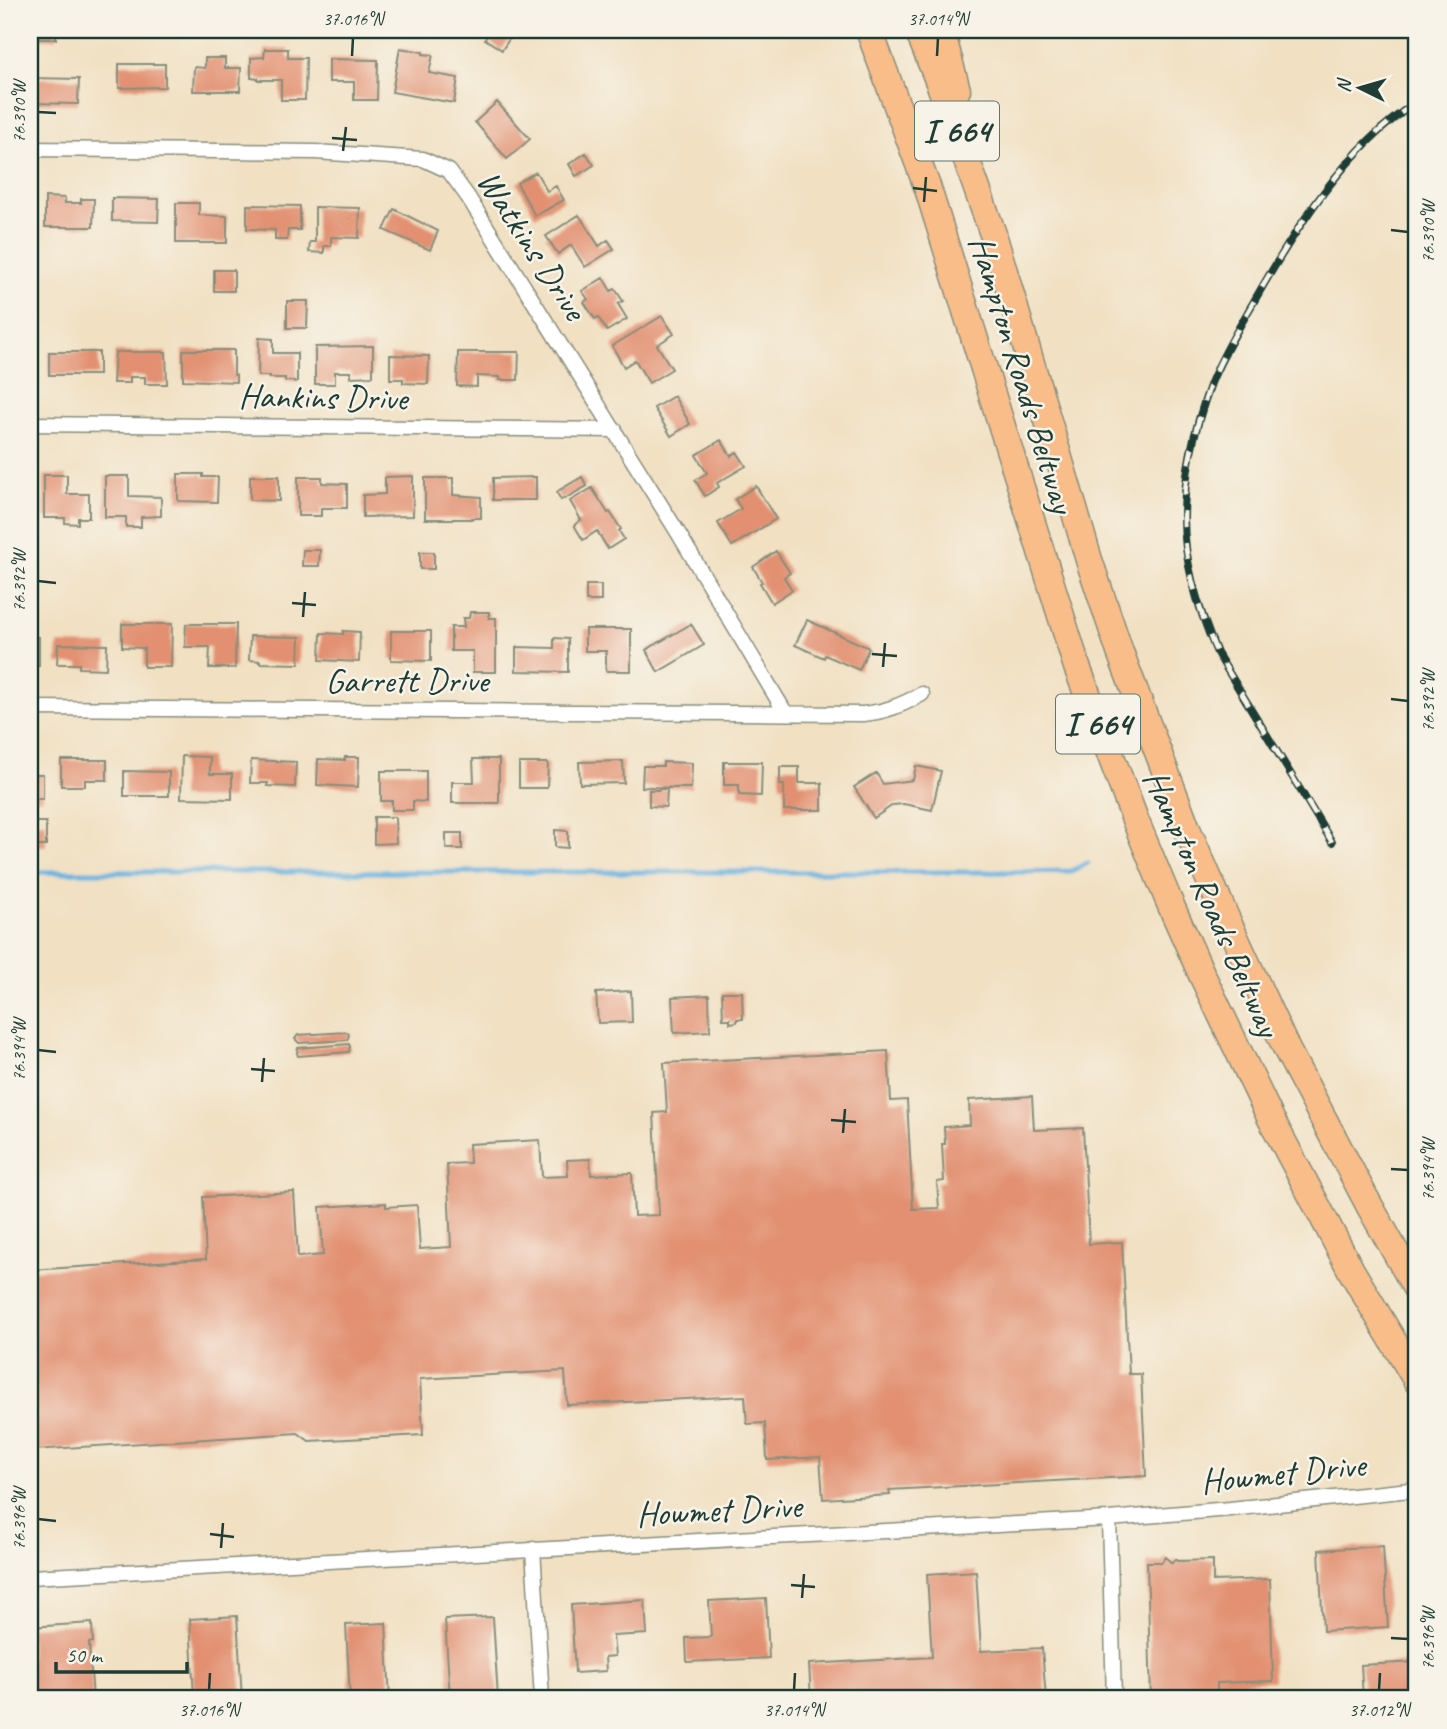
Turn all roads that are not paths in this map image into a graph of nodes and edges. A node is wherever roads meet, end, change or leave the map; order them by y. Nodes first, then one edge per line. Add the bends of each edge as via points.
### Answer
1 (869, 30) edge
2 (918, 30) edge
3 (942, 30) edge
4 (30, 149) edge
5 (993, 234) junction
6 (30, 424) edge
7 (615, 430) junction
8 (922, 694) dead end
9 (30, 708) edge
10 (785, 712) junction
11 (1417, 1290) edge
12 (1417, 1381) edge
13 (1414, 1494) edge
14 (1109, 1518) junction
15 (533, 1549) junction
16 (30, 1577) edge
17 (542, 1699) edge
18 (1114, 1699) edge

1 - 12 highway, Hampton Roads Beltway / I 664 via 928,189 1077,667 1140,833 1270,1117 1352,1272
2 - 5 highway, Hampton Roads Beltway / I 664
3 - 5 highway
4 - 7 street, Watkins Drive via 315,152 423,159 449,171
5 - 11 highway, Hampton Roads Beltway / I 664 via 1089,561 1183,818 1287,1050
6 - 7 street, Hankins Drive
7 - 10 street, Watkins Drive
8 - 10 street, Garrett Drive via 877,713
9 - 10 street, Garrett Drive
13 - 14 street, Howmet Drive
14 - 15 street, Howmet Drive
14 - 18 street
15 - 16 street, Howmet Drive
15 - 17 street

